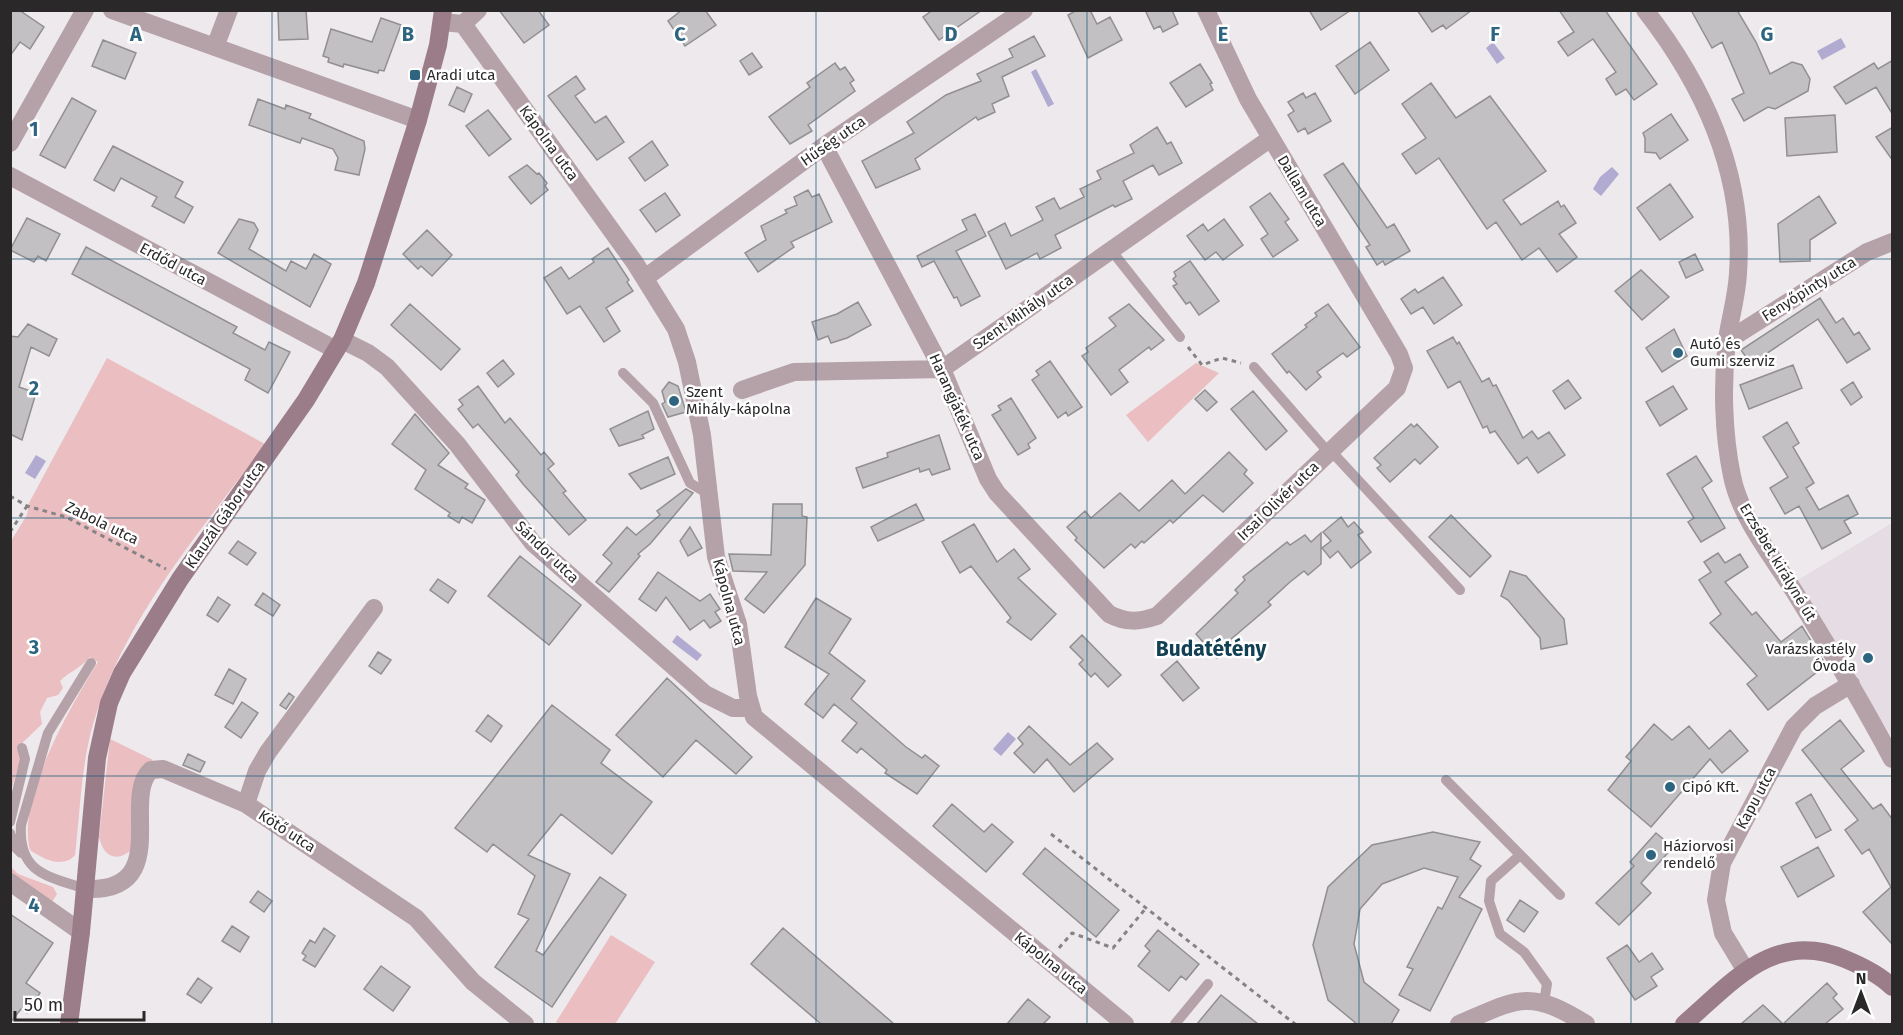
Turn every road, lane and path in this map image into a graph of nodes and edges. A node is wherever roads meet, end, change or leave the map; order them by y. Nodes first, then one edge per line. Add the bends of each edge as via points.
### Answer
1 (85, 10) edge
2 (112, 10) edge
3 (229, 10) edge
4 (478, 10) edge
5 (1206, 10) edge
6 (1645, 10) edge
7 (1013, 13) edge
8 (442, 16) edge
9 (463, 24) junction
10 (215, 46) junction
11 (418, 120) junction
12 (1271, 138) junction
13 (10, 143) edge
14 (824, 146) junction
15 (10, 176) edge
16 (1890, 249) edge
17 (1112, 250) junction
18 (645, 278) junction
19 (1180, 337) joint
20 (1727, 341) junction
21 (339, 345) junction
22 (1254, 367) joint
23 (1404, 368) joint
24 (942, 369) junction
25 (623, 373) dead end
26 (742, 390) dead end
27 (1330, 452) junction
28 (710, 495) junction
29 (10, 496) edge
30 (27, 506) junction
31 (10, 532) edge
32 (180, 579) junction
33 (1460, 590) dead end
34 (374, 608) dead end
35 (1140, 621) joint
36 (91, 663) dead end
37 (1851, 684) junction
38 (750, 708) junction
39 (22, 748) dead end
40 (1893, 759) edge
41 (1446, 780) dead end
42 (246, 804) junction
43 (10, 822) edge
44 (10, 833) edge
45 (1051, 834) dead end
46 (1520, 855) junction
47 (25, 858) junction
48 (10, 882) edge
49 (86, 889) junction
50 (1560, 895) dead end
51 (1146, 908) junction
52 (81, 932) junction
53 (1049, 961) junction
54 (1746, 970) junction
55 (1208, 984) dead end
56 (1893, 987) edge
57 (1544, 1002) junction
58 (69, 1024) edge
59 (525, 1024) edge
60 (1125, 1024) edge
61 (1175, 1024) edge
62 (1295, 1024) edge
63 (1459, 1024) edge
64 (1586, 1024) edge
65 (1684, 1024) edge

1 - 13 street
2 - 10 street
3 - 10 street
4 - 9 street
5 - 12 street, Dallam utca
6 - 20 street, Erzsébet királyné út via 1693,81 1714,123 1729,167 1739,240 1738,275
7 - 14 street, Hűség utca
8 - 9 street
8 - 11 street, Klauzál Gábor utca via 433,69
9 - 18 street, Kápolna utca
10 - 11 street
11 - 21 street, Klauzál Gábor utca via 366,282
12 - 17 street, Szent Mihály utca
12 - 23 street, Dallam utca
14 - 18 street, Hűség utca
14 - 24 street, Harangjáték utca
15 - 21 street, Erdőd utca
16 - 20 street, Fenyőpinty utca via 1867,252
17 - 19 lane
17 - 24 street, Szent Mihály utca
18 - 28 street, Kápolna utca via 683,346
19 - 22 path via 1202,364 1222,358
20 - 37 street, Erzsébet királyné út via 1728,453 1736,488 1750,520
21 - 32 street, Klauzál Gábor utca via 306,400
21 - 38 street, Sándor utca via 368,353 387,367 457,444 533,543 705,694 733,708
22 - 27 lane
23 - 27 street, Irsai Olivér utca via 1397,388
24 - 26 street via 794,372
24 - 35 street, Harangjáték utca via 997,493 1108,614 1121,621
25 - 28 lane via 653,403 690,483
27 - 33 lane
27 - 35 street, Irsai Olivér utca via 1170,605 1157,616
28 - 38 street, Kápolna utca via 716,557 738,624
29 - 30 path, Zabola utca
30 - 31 path
30 - 32 path, Zabola utca via 66,517
32 - 49 street, Klauzál Gábor utca via 122,673 109,703 97,758
34 - 42 street via 268,752 256,771
36 - 47 lane via 48,733 21,825
37 - 40 street, Erzsébet királyné út
37 - 54 street, Kapu utca via 1815,706 1794,727 1722,863 1716,900 1723,933
38 - 53 street, Kápolna utca via 762,724
39 - 43 lane via 26,759
41 - 46 lane
42 - 49 street, Kötő utca via 163,769 151,770 143,783 140,847 128,874 118,885 105,890
42 - 59 street, Kötő utca via 416,918 473,982
44 - 47 lane
45 - 51 path
46 - 50 lane
46 - 57 lane via 1491,881 1489,901 1500,934 1524,952 1547,984
47 - 49 lane via 45,876
48 - 52 street
49 - 52 street, Klauzál Gábor utca
51 - 53 path via 1113,948 1072,933
51 - 62 path
52 - 58 street, Klauzál Gábor utca
53 - 60 street, Kápolna utca
54 - 56 street via 1772,954 1819,950 1865,967
54 - 65 street
55 - 61 lane
57 - 63 street via 1526,1000 1504,1005
57 - 64 street

